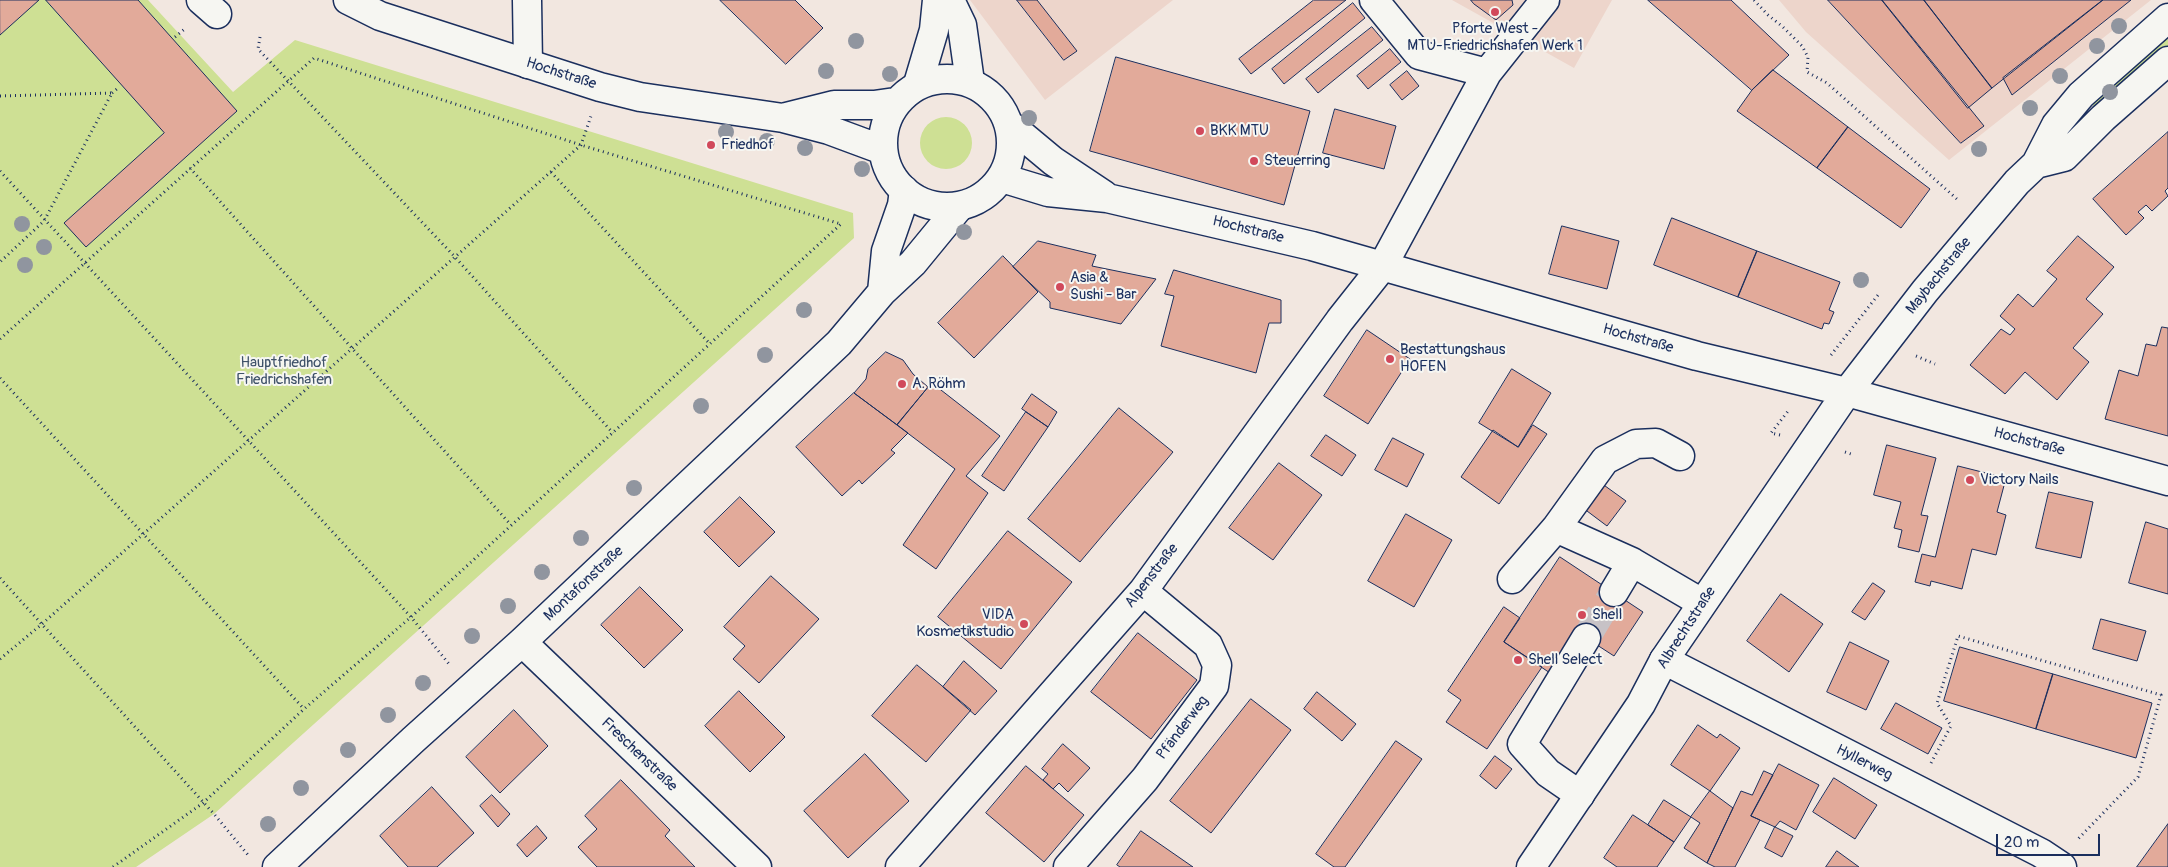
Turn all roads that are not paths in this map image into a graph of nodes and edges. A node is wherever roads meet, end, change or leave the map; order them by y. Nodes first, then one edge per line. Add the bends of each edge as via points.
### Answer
1 (348, 0) edge
2 (527, 0) edge
3 (937, 0) edge
4 (950, 0) edge
5 (1374, 0) edge
6 (1545, 0) edge
7 (2168, 18) edge
8 (2168, 61) edge
9 (528, 64) junction
10 (1488, 73) junction
11 (970, 82) junction
12 (918, 84) junction
13 (895, 102) junction
14 (783, 118) junction
15 (1011, 126) junction
16 (883, 150) junction
17 (2036, 164) junction
18 (1002, 178) junction
19 (904, 190) junction
20 (1107, 198) junction
21 (959, 207) junction
22 (1382, 267) junction
23 (882, 292) junction
24 (1847, 392) junction
25 (1680, 456) dead end
26 (2168, 481) edge
27 (1556, 528) junction
28 (1632, 562) junction
29 (1512, 579) dead end
30 (1143, 591) junction
31 (1614, 592) tunnel mouth
32 (1702, 603) junction
33 (1586, 638) tunnel mouth
34 (522, 642) junction
35 (1664, 660) junction
36 (1580, 795) junction
37 (265, 863) edge
38 (2059, 865) edge
39 (757, 867) edge
40 (900, 867) edge
41 (1068, 867) edge
42 (1531, 867) edge

1 - 9 main road, Hochstraße via 380,16
2 - 9 main road
3 - 12 main road via 934,30
4 - 11 main road via 962,25
5 - 10 main road via 1419,55
6 - 10 main road, Alpenstraße
7 - 17 main road, Maybachstraße via 2082,95 2056,125
8 - 17 main road, Maybachstraße via 2064,157
9 - 14 main road, Hochstraße via 640,97
10 - 22 main road, Alpenstraße
11 - 12 main road via 952,78
11 - 15 main road via 997,101
12 - 13 main road
13 - 14 main road, Hochstraße via 834,105
13 - 16 main road via 884,128
14 - 16 main road, Hochstraße via 829,130
15 - 18 main road via 1012,154
15 - 20 main road, Hochstraße via 1053,161
16 - 19 main road via 884,160 896,183
17 - 24 main road, Maybachstraße via 1925,291
18 - 20 main road, Hochstraße via 1048,192
18 - 21 main road via 983,198
19 - 21 main road via 912,198 935,207
19 - 23 main road via 886,251
20 - 22 main road, Hochstraße via 1312,246
21 - 23 main road, Montafonstraße via 913,263
22 - 24 main road, Hochstraße via 1697,356
22 - 30 main road, Alpenstraße
23 - 34 main road, Montafonstraße via 839,343
24 - 26 main road, Hochstraße
24 - 32 main road, Albrechtstraße
25 - 27 main road via 1656,443 1636,444 1605,460
27 - 28 main road
27 - 29 main road
28 - 31 main road
28 - 32 main road
30 - 40 main road, Alpenstraße
30 - 41 main road, Pfänderweg via 1208,645 1218,665 1214,686 1145,780
32 - 35 main road, Albrechtstraße
33 - 36 main road via 1522,744 1548,773
34 - 37 main road, Montafonstraße via 413,740
34 - 39 main road, Freschenstraße
35 - 36 main road, Albrechtstraße via 1641,704
35 - 38 main road, Hyllerweg
36 - 42 main road, Albrechtstraße

